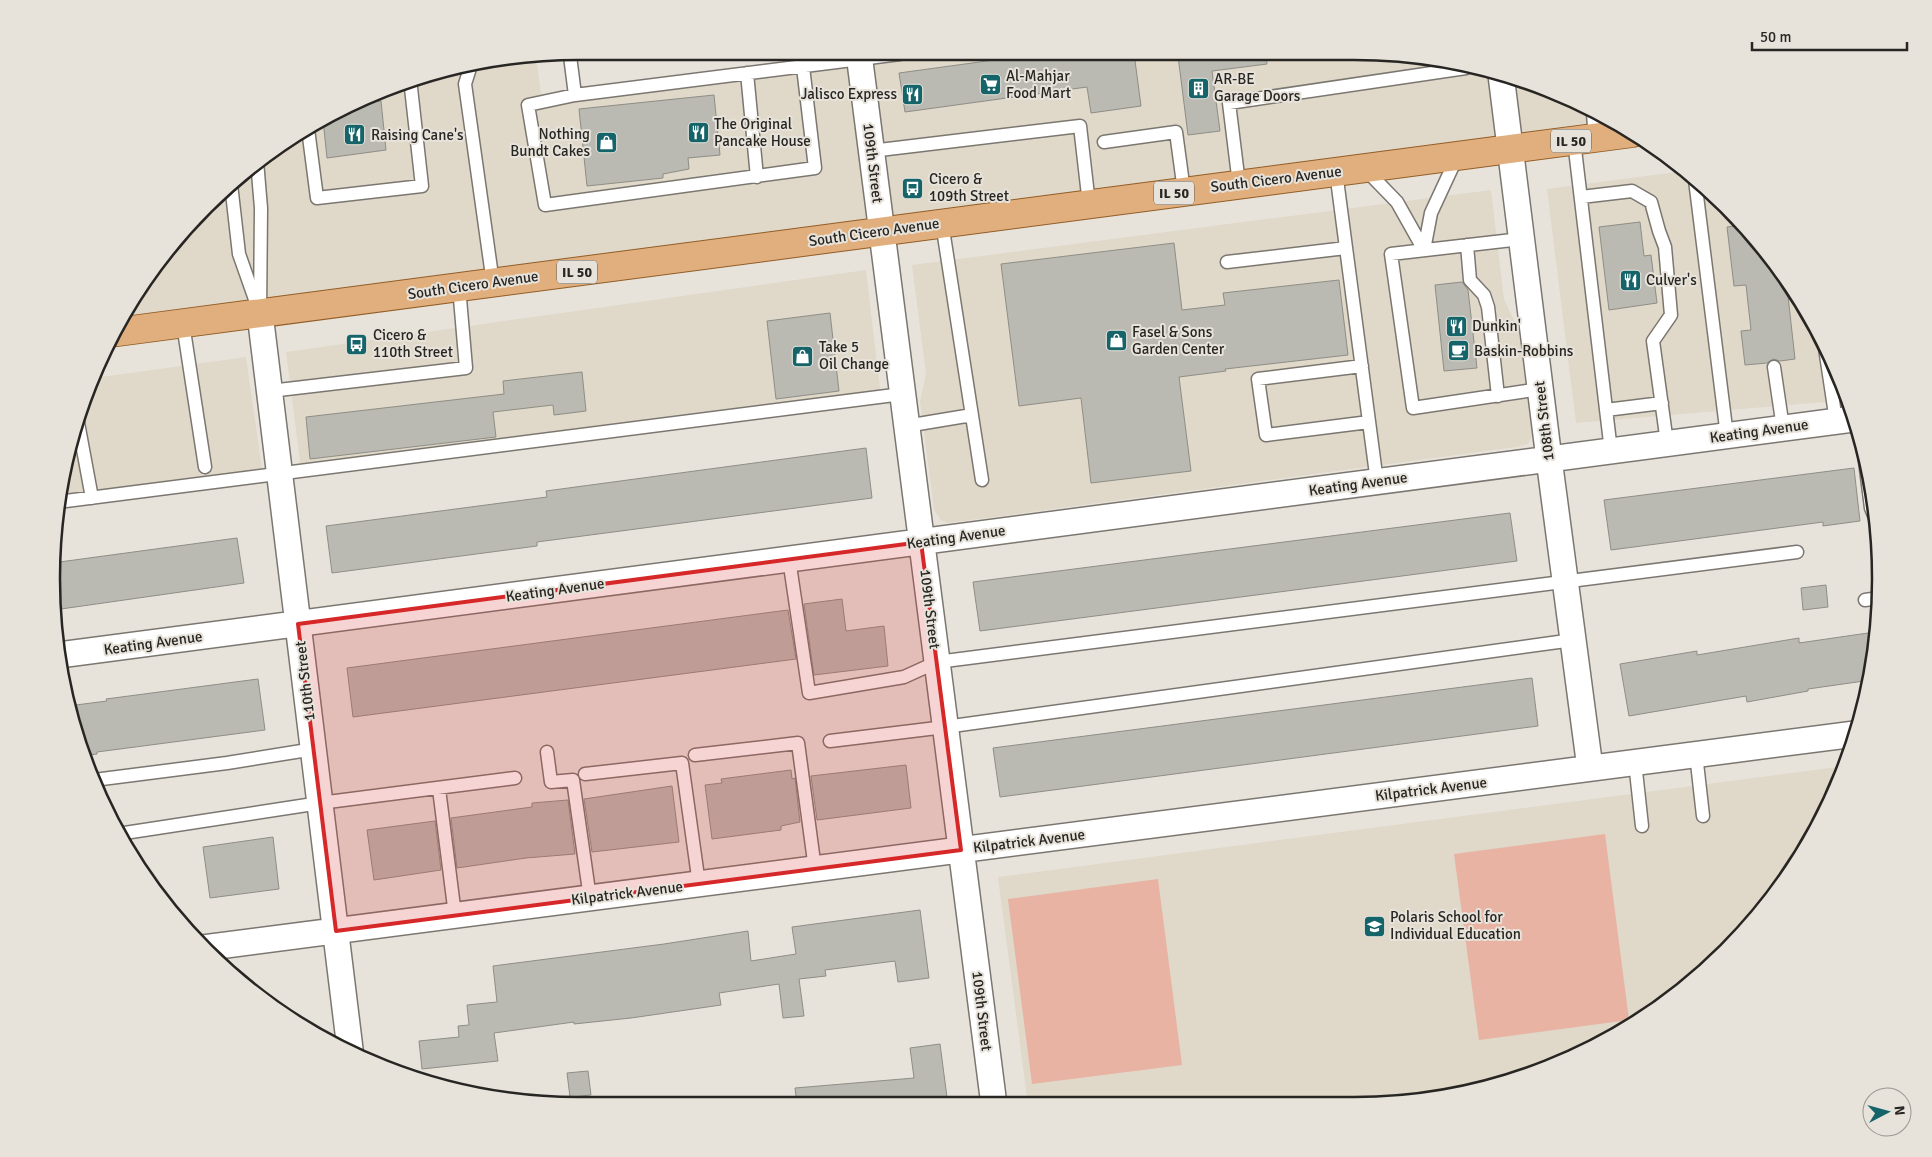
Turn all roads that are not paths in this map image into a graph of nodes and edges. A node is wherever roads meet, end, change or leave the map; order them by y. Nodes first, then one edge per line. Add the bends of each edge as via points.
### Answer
1 (571, 60) edge
2 (843, 60) edge
3 (860, 60) edge
4 (802, 67) junction
5 (1454, 70) edge
6 (469, 72) edge
7 (747, 74) junction
8 (1502, 82) edge
9 (411, 88) edge
10 (575, 95) junction
11 (1587, 131) edge
12 (1618, 132) edge
13 (309, 135) edge
14 (1104, 142) dead end
15 (1510, 149) junction
16 (871, 151) junction
17 (1458, 156) junction
18 (1364, 168) junction
19 (258, 171) edge
20 (1336, 172) junction
21 (757, 177) junction
22 (1239, 184) junction
23 (1696, 190) edge
24 (1184, 192) junction
25 (232, 193) edge
26 (1581, 197) junction
27 (1089, 204) junction
28 (942, 223) junction
29 (881, 231) junction
30 (1521, 239) junction
31 (1467, 246) junction
32 (1346, 248) junction
33 (1424, 250) junction
34 (1227, 262) dead end
35 (493, 282) junction
36 (459, 287) junction
37 (260, 314) junction
38 (183, 324) junction
39 (122, 331) edge
40 (1362, 366) junction
41 (1774, 367) dead end
42 (1540, 389) junction
43 (270, 391) junction
44 (1838, 393) edge
45 (902, 394) junction
46 (1498, 396) junction
47 (1662, 403) junction
48 (1606, 410) junction
49 (972, 415) junction
50 (1845, 420) edge
51 (1369, 422) junction
52 (906, 426) junction
53 (1783, 428) junction
54 (81, 436) edge
55 (1727, 436) junction
56 (1668, 443) junction
57 (1611, 451) junction
58 (1549, 459) junction
59 (205, 467) dead end
60 (280, 474) junction
61 (982, 480) dead end
62 (1377, 482) junction
63 (92, 498) junction
64 (66, 501) edge
65 (921, 542) junction
66 (1797, 552) dead end
67 (789, 559) junction
68 (1565, 582) junction
69 (1871, 599) edge
70 (1865, 600) dead end
71 (298, 624) junction
72 (1573, 640) junction
73 (65, 654) edge
74 (937, 662) junction
75 (945, 727) junction
76 (1847, 735) edge
77 (830, 741) dead end
78 (314, 748) junction
79 (546, 752) dead end
80 (1696, 754) junction
81 (695, 755) dead end
82 (1635, 762) junction
83 (1590, 768) junction
84 (585, 774) dead end
85 (515, 778) dead end
86 (100, 779) edge
87 (439, 789) junction
88 (320, 803) junction
89 (1703, 816) dead end
90 (1642, 826) dead end
91 (126, 833) edge
92 (961, 850) junction
93 (815, 868) junction
94 (699, 884) junction
95 (590, 898) junction
96 (456, 916) junction
97 (336, 931) junction
98 (214, 947) edge
99 (349, 1044) edge
100 (993, 1097) edge

1 - 10 lane
2 - 4 lane
3 - 16 street, 109th Street
4 - 7 lane
4 - 21 lane via 815,168
5 - 22 lane via 1229,103
6 - 35 lane via 465,84
7 - 10 lane
7 - 21 lane
8 - 15 street, 108th Street
9 - 13 lane via 422,186 317,198
10 - 21 lane via 528,105 545,205
11 - 12 main road, South Cicero Avenue / IL 50
11 - 15 main road, South Cicero Avenue / IL 50
11 - 26 lane
14 - 24 lane via 1176,132
15 - 17 main road, South Cicero Avenue / IL 50
15 - 30 street, 108th Street
16 - 27 lane via 1080,126
16 - 29 street, 109th Street
17 - 18 main road, South Cicero Avenue / IL 50
17 - 33 lane via 1431,212
18 - 20 main road, South Cicero Avenue / IL 50
18 - 33 lane via 1397,202
19 - 37 lane via 261,208
20 - 22 main road, South Cicero Avenue / IL 50
20 - 32 lane
22 - 24 main road, South Cicero Avenue / IL 50
23 - 55 lane
24 - 27 main road, South Cicero Avenue / IL 50
25 - 37 lane via 240,254
26 - 47 lane via 1632,191 1651,202 1665,247 1671,315 1653,341
26 - 48 lane
27 - 28 main road, South Cicero Avenue / IL 50
28 - 29 main road, South Cicero Avenue / IL 50
28 - 49 lane
29 - 35 main road, South Cicero Avenue / IL 50
29 - 45 street, 109th Street
30 - 31 lane
30 - 42 street, 108th Street
31 - 33 lane
31 - 46 lane via 1470,280 1484,295 1488,307
32 - 34 lane
32 - 40 lane
33 - 46 lane via 1391,254 1413,408
35 - 36 main road, South Cicero Avenue / IL 50
36 - 37 main road, South Cicero Avenue / IL 50
36 - 43 lane via 466,368
37 - 38 main road, South Cicero Avenue / IL 50
37 - 43 street, 110th Street
38 - 39 main road, South Cicero Avenue / IL 50
38 - 59 lane
40 - 51 lane
40 - 51 lane via 1258,379 1266,435
41 - 53 lane
42 - 46 lane
42 - 58 street, 108th Street
43 - 60 street, 110th Street
44 - 50 lane
45 - 52 street, 109th Street
45 - 60 lane
47 - 48 lane
47 - 56 lane
48 - 57 lane
49 - 52 lane
49 - 61 lane
50 - 53 street, Keating Avenue
51 - 62 lane
52 - 65 street, 109th Street
53 - 55 street, Keating Avenue
54 - 63 lane
55 - 56 street, Keating Avenue
56 - 57 street, Keating Avenue
57 - 58 street, Keating Avenue
58 - 62 street, Keating Avenue
58 - 68 street, 108th Street
60 - 63 lane
60 - 71 street, 110th Street
62 - 65 street, Keating Avenue
63 - 64 lane
65 - 67 street, Keating Avenue
65 - 74 street, 109th Street
66 - 68 lane
67 - 71 street, Keating Avenue
67 - 74 lane via 809,693 904,677
68 - 72 street, 108th Street
68 - 74 lane
69 - 70 lane
71 - 73 street, Keating Avenue
71 - 78 street, 110th Street
72 - 75 lane
72 - 83 street, 108th Street
74 - 75 street, 109th Street
75 - 77 lane
75 - 92 street, 109th Street
76 - 80 street, Kilpatrick Avenue
78 - 86 lane
78 - 88 street, 110th Street
79 - 95 lane via 551,782 574,780
80 - 82 street, Kilpatrick Avenue
80 - 89 lane
81 - 93 lane via 798,743
82 - 83 street, Kilpatrick Avenue
82 - 90 lane
83 - 92 street, Kilpatrick Avenue
84 - 94 lane via 682,763
85 - 87 lane
87 - 88 lane
87 - 96 lane
88 - 91 lane
88 - 97 street, 110th Street
92 - 93 street, Kilpatrick Avenue
92 - 100 street, 109th Street
93 - 94 street, Kilpatrick Avenue
94 - 95 street, Kilpatrick Avenue
95 - 96 street, Kilpatrick Avenue
96 - 97 street, Kilpatrick Avenue
97 - 98 street, Kilpatrick Avenue
97 - 99 street, 110th Street

